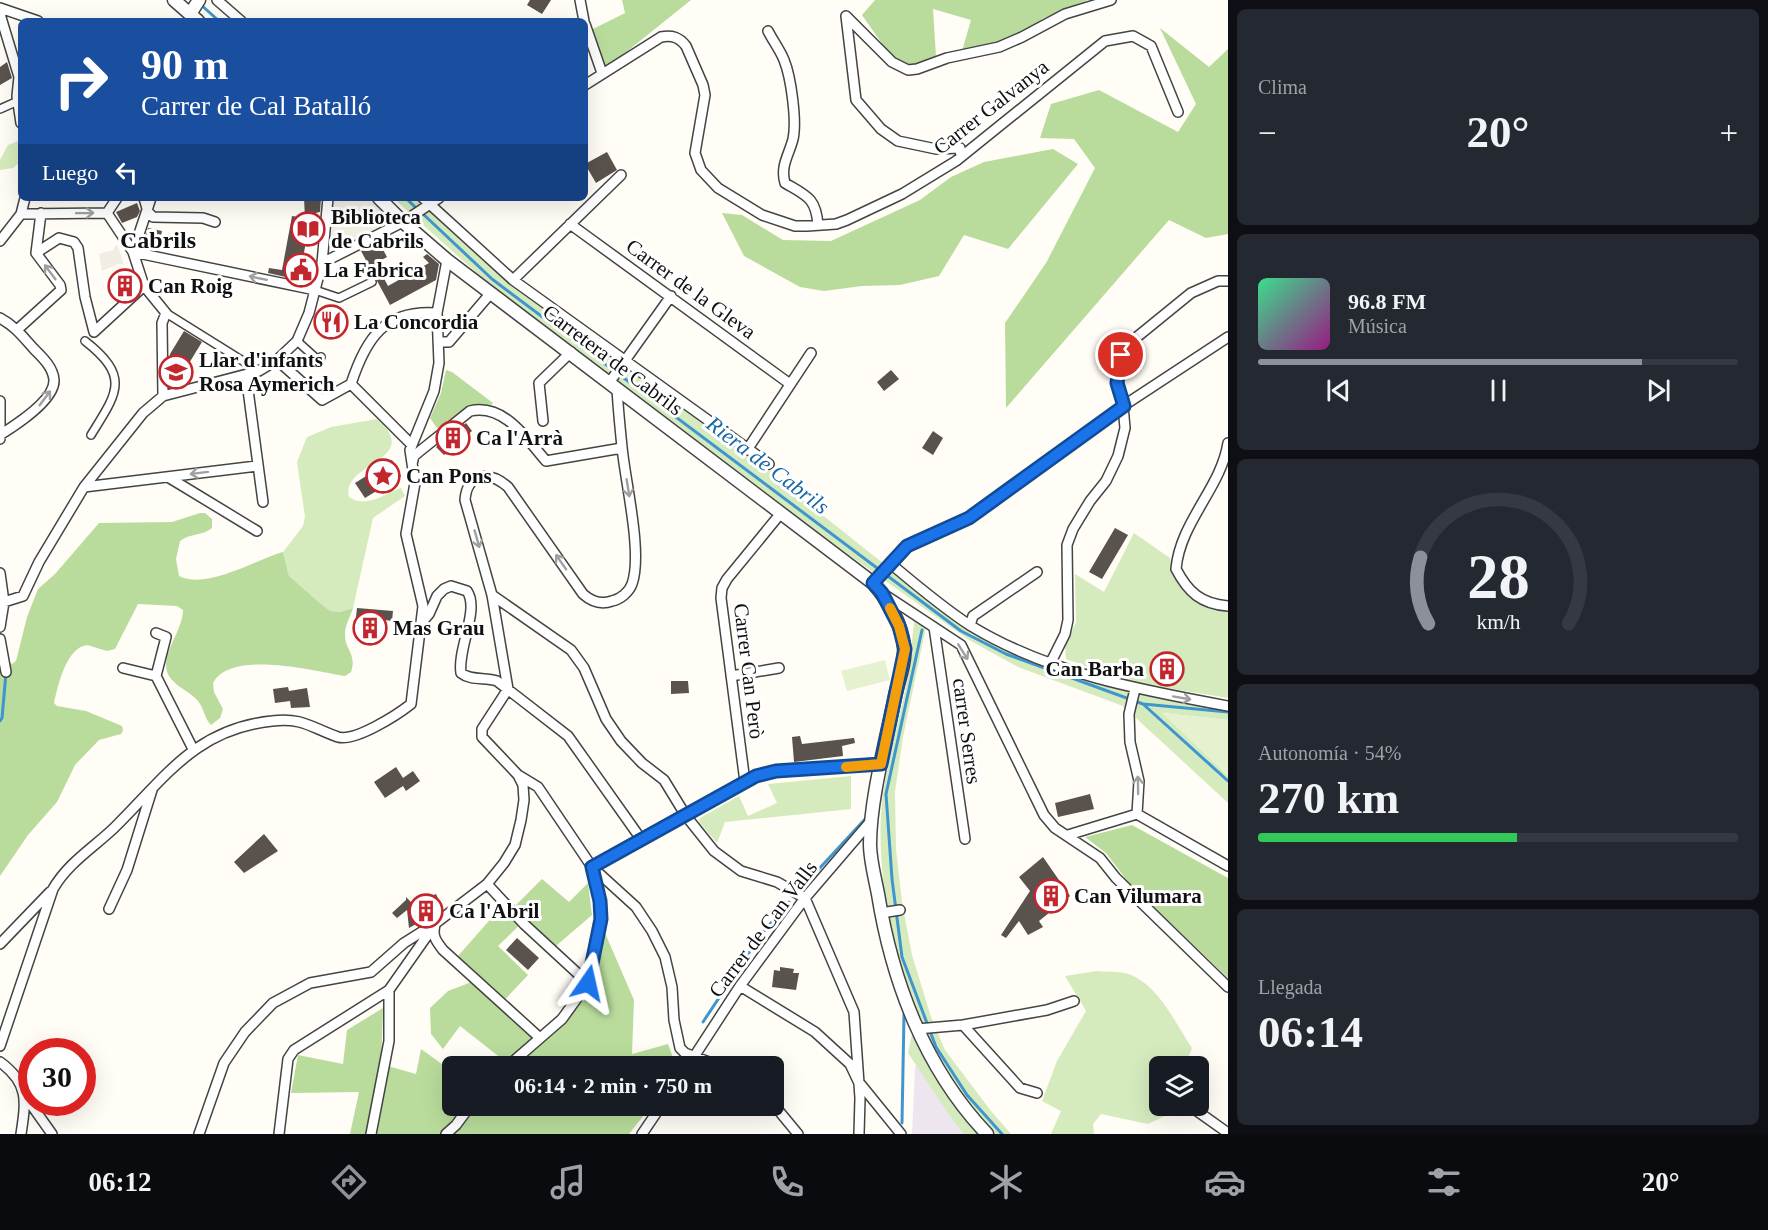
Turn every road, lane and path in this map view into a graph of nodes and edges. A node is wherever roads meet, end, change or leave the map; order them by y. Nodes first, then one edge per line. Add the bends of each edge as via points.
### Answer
1 (174, 0) edge
2 (217, 0) edge
3 (580, 0) edge
4 (1111, 0) edge
5 (0, 8) edge
6 (193, 13) edge
7 (0, 14) edge
8 (29, 18) edge
9 (238, 18) edge
10 (583, 18) edge
11 (768, 32) dead end
12 (588, 33) edge
13 (602, 73) junction
14 (18, 78) edge
15 (588, 83) edge
16 (18, 101) edge
17 (0, 109) edge
18 (1178, 112) dead end
19 (961, 157) junction
20 (621, 175) dead end
21 (24, 201) edge
22 (115, 201) edge
23 (145, 201) edge
24 (150, 201) edge
25 (328, 201) edge
26 (383, 201) edge
27 (424, 201) edge
28 (435, 201) edge
29 (427, 207) junction
30 (148, 212) junction
31 (21, 213) junction
32 (41, 213) junction
33 (107, 213) junction
34 (406, 220) junction
35 (215, 222) dead end
36 (570, 224) junction
37 (818, 225) junction
38 (0, 241) edge
39 (130, 248) junction
40 (119, 250) dead end
41 (36, 254) junction
42 (325, 259) junction
43 (447, 260) junction
44 (513, 280) junction
45 (1228, 281) edge
46 (372, 282) dead end
47 (144, 286) junction
48 (315, 290) junction
49 (490, 294) junction
50 (670, 296) junction
51 (166, 313) junction
52 (437, 313) junction
53 (0, 318) edge
54 (18, 329) junction
55 (1228, 337) edge
56 (297, 340) junction
57 (85, 341) dead end
58 (438, 342) junction
59 (571, 352) junction
60 (811, 353) dead end
61 (321, 357) dead end
62 (277, 360) junction
63 (624, 364) junction
64 (259, 371) junction
65 (246, 375) junction
66 (613, 383) junction
67 (351, 384) junction
68 (790, 384) junction
69 (163, 396) junction
70 (0, 401) edge
71 (1124, 406) junction
72 (543, 421) dead end
73 (91, 435) dead end
74 (0, 437) edge
75 (1228, 442) edge
76 (411, 444) junction
77 (622, 448) junction
78 (747, 450) junction
79 (412, 464) junction
80 (769, 464) dead end
81 (257, 466) junction
82 (168, 477) junction
83 (84, 487) junction
84 (263, 502) dead end
85 (782, 513) junction
86 (257, 531) dead end
87 (889, 565) junction
88 (1037, 572) dead end
89 (0, 573) edge
90 (876, 580) junction
91 (882, 593) junction
92 (492, 595) junction
93 (4, 602) junction
94 (1228, 606) edge
95 (422, 622) junction
96 (970, 625) junction
97 (0, 627) edge
98 (934, 627) junction
99 (156, 633) dead end
100 (0, 639) edge
101 (1051, 662) junction
102 (123, 668) dead end
103 (779, 668) dead end
104 (6, 672) dead end
105 (156, 676) junction
106 (731, 676) junction
107 (508, 689) junction
108 (1133, 697) junction
109 (1228, 706) edge
110 (193, 749) junction
111 (881, 764) junction
112 (518, 775) junction
113 (745, 782) junction
114 (153, 787) junction
115 (1137, 814) junction
116 (686, 816) junction
117 (873, 819) junction
118 (1068, 835) junction
119 (641, 839) junction
120 (965, 839) dead end
121 (1228, 866) edge
122 (592, 867) junction
123 (487, 884) junction
124 (53, 889) junction
125 (805, 898) junction
126 (109, 909) dead end
127 (900, 910) dead end
128 (885, 912) junction
129 (436, 923) junction
130 (0, 944) edge
131 (588, 983) junction
132 (740, 986) junction
133 (1228, 987) edge
134 (389, 990) junction
135 (1074, 1001) dead end
136 (963, 1025) junction
137 (920, 1029) junction
138 (540, 1038) junction
139 (0, 1046) edge
140 (519, 1056) edge
141 (690, 1056) edge
142 (695, 1056) edge
143 (0, 1062) edge
144 (18, 1080) edge
145 (858, 1081) junction
146 (1037, 1093) dead end
147 (23, 1116) edge
148 (39, 1116) edge
149 (463, 1116) edge
150 (654, 1116) edge
151 (783, 1116) edge
152 (1204, 1116) edge
153 (45, 1124) junction
154 (21, 1131) edge
155 (1228, 1133) edge
156 (52, 1134) edge
157 (198, 1134) edge
158 (279, 1134) edge
159 (371, 1134) edge
160 (446, 1134) edge
161 (642, 1134) edge
162 (798, 1134) edge
163 (859, 1134) edge
164 (901, 1134) edge
165 (987, 1134) edge

1 - 6 street
2 - 9 street
3 - 10 street
4 - 19 street via 1048,21 999,47 908,70 892,62 846,16 856,99 889,137 936,149 960,148
5 - 8 street
7 - 14 street
11 - 37 street via 785,61 791,86 793,138 784,162 785,183 811,198
12 - 13 street
13 - 15 street
13 - 37 street, Carrer Galvanya via 661,37 670,35 681,41 705,95 695,153 701,170 708,179 762,215 795,226
16 - 17 street
18 - 19 street, Carrer Galvanya via 1151,46 1133,36 1105,41
19 - 37 street, Carrer Galvanya via 902,195 836,224
20 - 36 street
21 - 31 street
22 - 33 street
23 - 30 street
24 - 30 street
25 - 42 street
26 - 34 street, Carretera de Cabrils
27 - 29 street
28 - 29 street
29 - 34 street
29 - 44 street
30 - 35 street via 153,217 203,218
30 - 39 street
31 - 32 street
31 - 38 street
32 -> 33 street
32 - 41 street
33 - 39 street
34 - 42 street
34 - 43 street, Carretera de Cabrils
36 - 44 street
36 - 50 street, Carrer de la Gleva
39 - 40 street
39 - 47 street
48 -> 39 street
41 - 47 street via 59,238 74,242 94,332
54 -> 41 street via 61,290
42 - 48 street
43 - 49 street, Carretera de Cabrils
43 - 52 street
44 - 63 street
45 - 71 street via 1204,285 1191,293 1132,341 1121,355 1118,368 1117,383
46 - 48 street via 339,298
47 - 51 street
48 - 56 street
49 - 58 street via 449,342
49 - 59 street, Carretera de Cabrils
50 - 63 street
50 - 68 street, Carrer de la Gleva
51 - 64 street
51 - 69 street via 162,323
52 - 58 street
52 - 67 street via 403,314 389,321 374,338
53 - 54 street
74 -> 54 street via 41,404 53,388 52,370
55 - 71 street
56 - 61 street via 318,360
56 - 62 street
57 - 73 street via 109,361 114,377 114,398
58 - 76 street via 435,390
59 - 66 street, Carretera de Cabrils
59 - 72 street via 538,383
60 - 68 street
62 - 64 street
62 - 67 street via 322,400
63 - 66 street
63 - 78 street
64 - 65 street
65 - 69 street
65 - 81 street
66 - 77 street
66 - 85 street, Carretera de Cabrils
67 - 76 street
68 - 78 street
69 - 83 street via 143,413
70 - 74 street
71 - 87 street via 969,518 907,546
71 - 101 street via 1125,428 1118,456 1067,545 1068,620
75 - 94 street via 1224,462 1181,543 1176,569 1194,596 1209,604
76 - 79 street
77 - 79 street via 546,461 508,420 480,409 470,411 420,451
77 -> 92 street via 635,564 627,592 607,603 589,600 508,487 488,476 471,482 465,500
78 - 80 street
79 - 95 street via 414,490 406,534 423,606
81 -> 82 street
81 - 84 street
82 - 83 street
82 - 86 street
83 - 93 street via 23,596
85 - 90 street, Carretera de Cabrils
85 - 106 street, Carrer Can Però via 722,588
87 - 90 street
87 - 96 street
88 - 96 street via 973,616
89 - 93 street
90 - 91 street, Carretera de Cabrils
91 - 98 street
91 - 111 street, Carretera de Cabrils via 899,626 905,649
92 - 107 street
92 - 116 street via 571,650 621,741 664,780
93 - 97 street
95 - 107 street via 444,589 451,586 467,591 471,605 459,662 461,673 467,678 497,681
95 - 110 street via 411,704 360,734 345,738 308,723 273,720 228,730
96 - 101 street
98 -> 118 street via 961,645 1044,815
98 - 120 street, carrer Serres
99 - 105 street via 166,637
100 - 104 street
101 - 108 street
102 - 105 street
103 - 106 street
105 - 110 street
106 - 113 street, Carrer Can Però
107 - 112 street via 482,729 482,737
107 - 119 street via 568,736
108 -> 109 street
115 -> 108 street via 1139,781 1130,742 1129,714
110 - 114 street
111 - 113 street via 776,771
111 - 117 street, Carretera de Cabrils
112 - 122 street via 538,788
112 - 123 street via 524,800 515,845
113 - 116 street
114 - 124 street via 114,829 69,867
114 - 126 street via 127,870
115 - 118 street
115 - 121 street
116 - 119 street
116 - 125 street via 714,851 741,871 777,882
117 - 125 street, Carrer de Can Valls
117 - 128 street, Carretera de Cabrils via 870,845
118 - 133 street via 1100,858
119 - 122 street
122 - 131 street via 601,919
122 - 141 street via 636,907 652,931 665,957 672,987 677,1039
123 - 129 street
123 - 131 street
124 - 130 street
124 - 139 street
125 - 132 street, Carrer de Can Valls
125 - 145 street via 854,1012
127 - 128 street
128 - 137 street, Carretera de Cabrils via 891,961
129 - 134 street
129 - 138 street via 433,932 443,950
129 - 157 street via 404,943 371,972 310,983 273,1003 245,1032 224,1063
131 - 138 street via 562,1019
132 - 142 street, Carrer de Can Valls
132 - 145 street via 815,1032 850,1064
134 - 158 street via 294,1050 288,1059
134 - 159 street via 389,1041
135 - 136 street via 1047,1010
136 - 137 street
136 - 146 street via 1020,1088
137 - 165 street, Carretera de Cabrils via 945,1078
138 - 140 street
143 - 144 street
145 - 163 street
145 - 164 street
147 - 154 street
148 - 153 street
149 - 160 street
150 - 161 street
151 - 162 street
152 - 155 street
153 - 154 street via 31,1122
153 - 156 street

